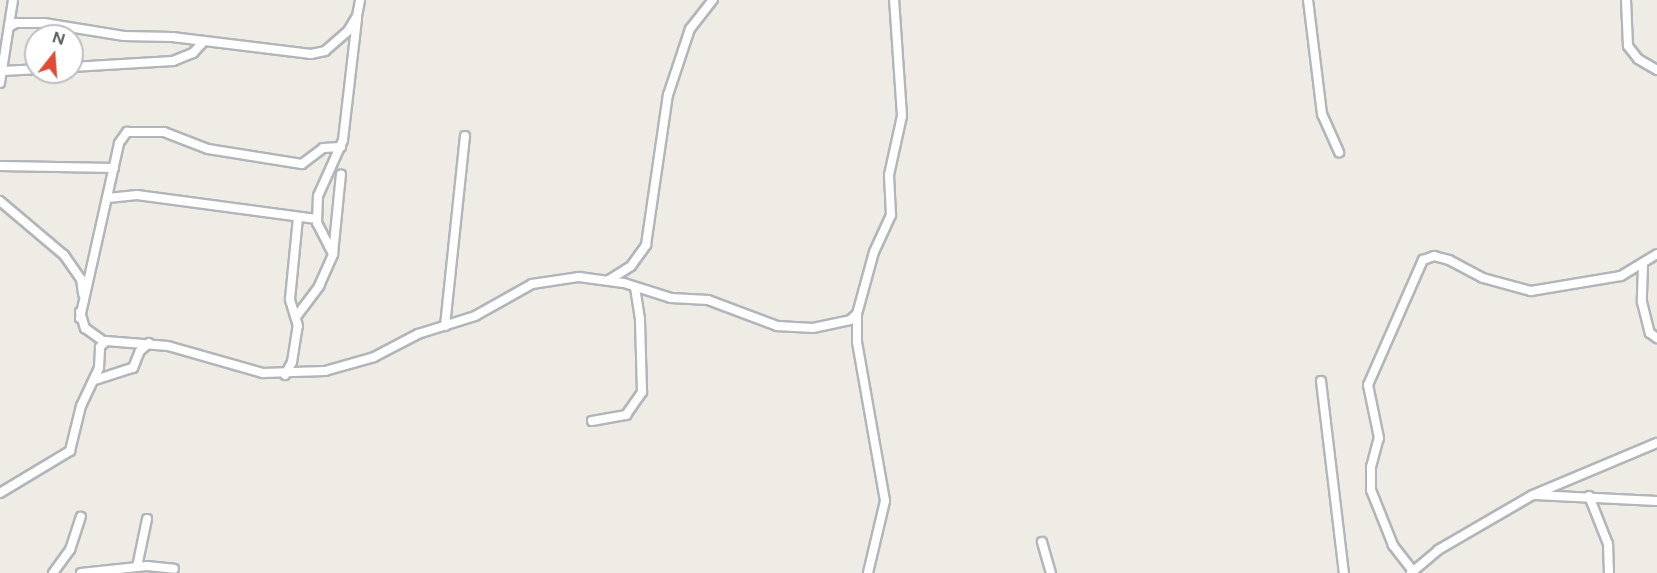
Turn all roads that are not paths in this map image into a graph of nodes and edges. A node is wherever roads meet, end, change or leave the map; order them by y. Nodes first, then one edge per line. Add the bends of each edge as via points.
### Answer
1 (13, 0) edge
2 (360, 0) edge
3 (712, 0) edge
4 (894, 0) edge
5 (1308, 0) edge
6 (1626, 0) edge
7 (357, 16) junction
8 (9, 27) junction
9 (204, 41) junction
10 (84, 66) edge
11 (24, 70) edge
12 (1657, 70) edge
13 (2, 71) junction
14 (0, 83) edge
15 (465, 136) dead end
16 (341, 147) junction
17 (1339, 152) dead end
18 (0, 166) edge
19 (114, 168) junction
20 (341, 174) dead end
21 (108, 198) junction
22 (0, 201) edge
23 (298, 217) junction
24 (316, 219) junction
25 (333, 254) junction
26 (1657, 254) edge
27 (1643, 266) junction
28 (609, 280) junction
29 (635, 287) junction
30 (857, 314) junction
31 (296, 317) junction
32 (80, 318) junction
33 (445, 326) junction
34 (1657, 338) edge
35 (104, 342) junction
36 (149, 343) junction
37 (285, 375) junction
38 (95, 381) junction
39 (1321, 381) dead end
40 (592, 421) dead end
41 (1657, 443) edge
42 (0, 493) edge
43 (1533, 495) junction
44 (1589, 496) junction
45 (1657, 501) edge
46 (81, 518) dead end
47 (147, 519) dead end
48 (1042, 542) dead end
49 (137, 567) junction
50 (174, 569) dead end
51 (1412, 572) edge
52 (53, 573) edge
53 (81, 573) edge
54 (868, 573) edge
55 (1051, 573) edge
56 (1344, 573) edge
57 (1609, 573) edge

1 - 8 street
2 - 7 street
3 - 28 street via 690,29 668,95 646,245 631,266
4 - 30 street via 902,116 889,175 891,215 874,252
5 - 17 street via 1322,114
6 - 12 street via 1628,46 1638,59
7 - 9 street via 348,31 318,54
7 - 16 street
8 - 9 street via 16,23 44,23 124,36
8 - 13 street
9 - 10 street via 193,53 173,61
11 - 13 street
13 - 14 street
15 - 33 street
16 - 19 street via 323,148 302,164 208,150 184,137 134,130 123,135
16 - 24 street via 331,175 320,188
18 - 19 street
19 - 21 street
20 - 25 street
21 - 23 street via 137,195
21 - 32 street
22 - 32 street via 37,230 75,268 83,284
23 - 24 street
23 - 31 street via 290,299
24 - 25 street
25 - 31 street via 319,286
26 - 27 street
27 - 34 street via 1642,302 1650,333
27 - 51 street via 1621,276 1531,291 1483,278 1449,260 1434,256 1422,260 1368,385 1379,428 1371,490 1393,544
28 - 29 street
28 - 33 street via 579,277 540,282 475,316
29 - 30 street via 671,298 723,304 777,326 842,324
29 - 40 street via 642,392 626,415
30 - 54 street via 857,342 885,501
31 - 37 street via 296,344
32 - 35 street via 85,328
33 - 37 street via 410,336 374,357 348,365
35 - 36 street
35 - 38 street
36 - 37 street
36 - 38 street via 140,351 134,368
38 - 42 street via 81,406 70,451
39 - 56 street
41 - 43 street
43 - 44 street
43 - 51 street via 1438,550
44 - 45 street via 1623,502
44 - 57 street via 1608,544
46 - 52 street via 70,550
47 - 49 street
48 - 55 street
49 - 50 street
49 - 53 street

